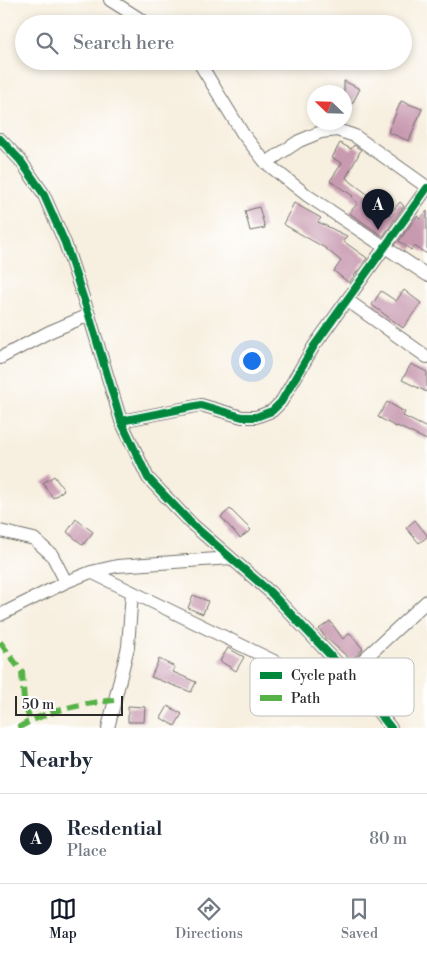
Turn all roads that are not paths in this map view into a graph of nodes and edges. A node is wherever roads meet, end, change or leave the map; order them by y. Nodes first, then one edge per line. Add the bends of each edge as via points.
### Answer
1 (110, 0) edge
2 (134, 15) edge
3 (203, 70) edge
4 (0, 140) edge
5 (266, 163) junction
6 (427, 187) edge
7 (385, 246) junction
8 (427, 275) edge
9 (347, 300) junction
10 (89, 315) junction
11 (427, 357) edge
12 (0, 358) edge
13 (121, 421) junction
14 (0, 531) edge
15 (231, 558) junction
16 (91, 572) junction
17 (66, 582) junction
18 (132, 592) junction
19 (427, 601) edge
20 (0, 615) edge
21 (268, 658) edge
22 (333, 658) edge
23 (365, 658) edge
24 (382, 716) edge
25 (108, 728) edge
26 (391, 728) edge

1 - 2 street
3 - 5 street via 243,134
4 - 10 street via 20,160 44,193
5 - 6 street via 299,141 321,132 337,130 355,136
5 - 7 street via 308,196
6 - 7 street
7 - 8 street
7 - 9 street
9 - 11 street
9 - 13 street via 314,346 281,402 272,410 256,417 201,405
10 - 12 street
10 - 13 street
13 - 15 street via 148,478
14 - 17 street via 34,539 52,555
15 - 16 street via 117,566
15 - 22 street via 270,592
16 - 17 street
16 - 18 street
17 - 20 street
18 - 21 street
18 - 25 street via 128,647
19 - 23 street
24 - 26 street

